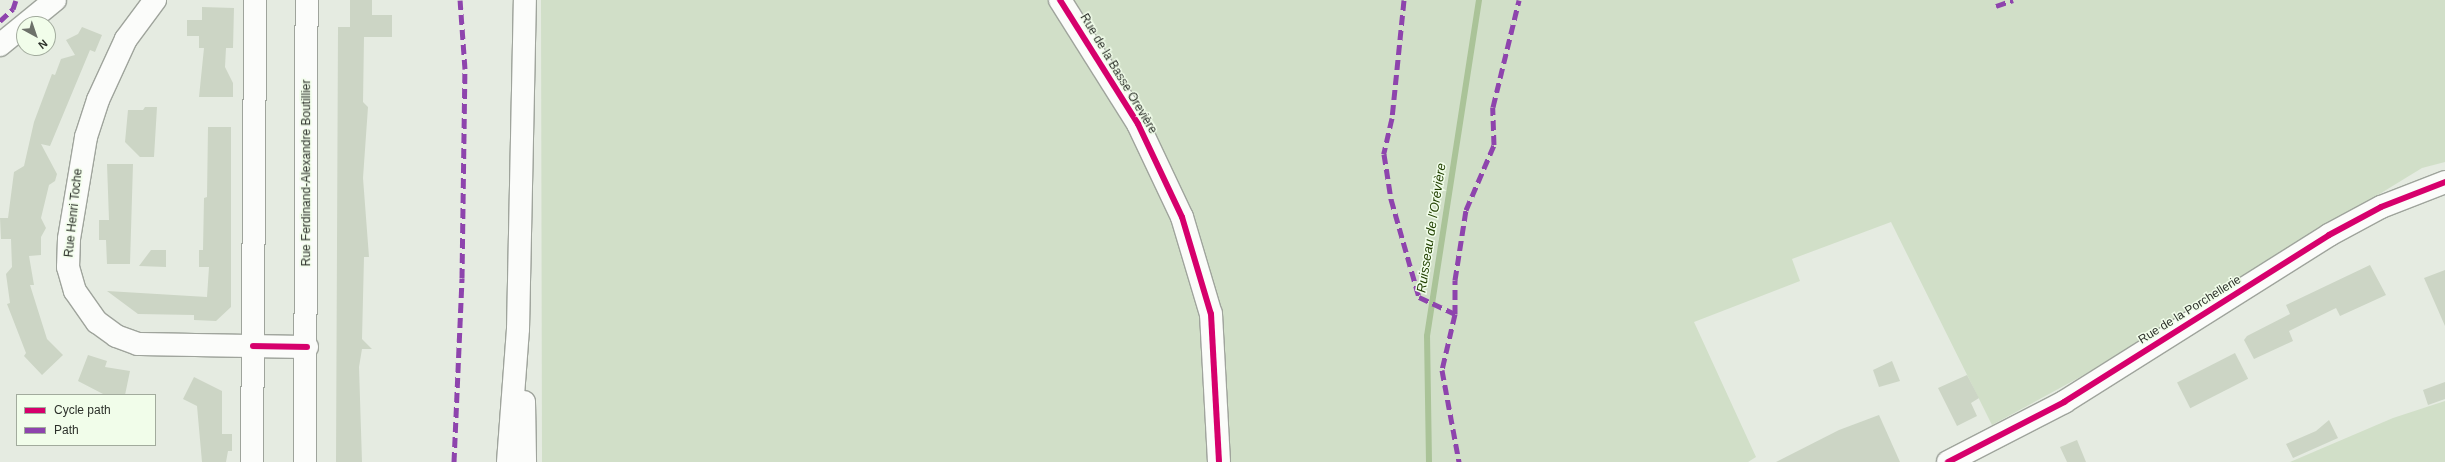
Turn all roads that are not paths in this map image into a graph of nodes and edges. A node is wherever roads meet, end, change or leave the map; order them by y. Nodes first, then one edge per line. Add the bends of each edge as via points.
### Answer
1 (55, 0) edge
2 (155, 0) edge
3 (255, 0) edge
4 (307, 0) edge
5 (520, 0) edge
6 (525, 0) edge
7 (1060, 0) edge
8 (524, 30) junction
9 (0, 46) edge
10 (2445, 182) edge
11 (518, 329) junction
12 (253, 346) junction
13 (306, 347) junction
14 (252, 462) edge
15 (305, 462) edge
16 (508, 462) edge
17 (525, 462) edge
18 (1219, 462) edge
19 (1948, 462) edge

1 - 9 street
2 - 12 street, Rue Henri Toche via 126,38 86,137 69,239 68,267 73,285 97,322 126,340 138,344
3 - 12 street
4 - 13 street, Rue Ferdinand-Alexandre Boutillier
5 - 8 street
6 - 8 street
7 - 18 street, Rue de la Basse Orevière via 1138,124 1182,217 1211,314
8 - 11 street
10 - 19 street, Rue de la Porchellerie via 2381,207 2329,235 2064,402
11 - 16 street
11 - 17 street via 523,370
12 - 13 street
12 - 14 street
13 - 15 street, Rue Ferdinand-Alexandre Boutillier

